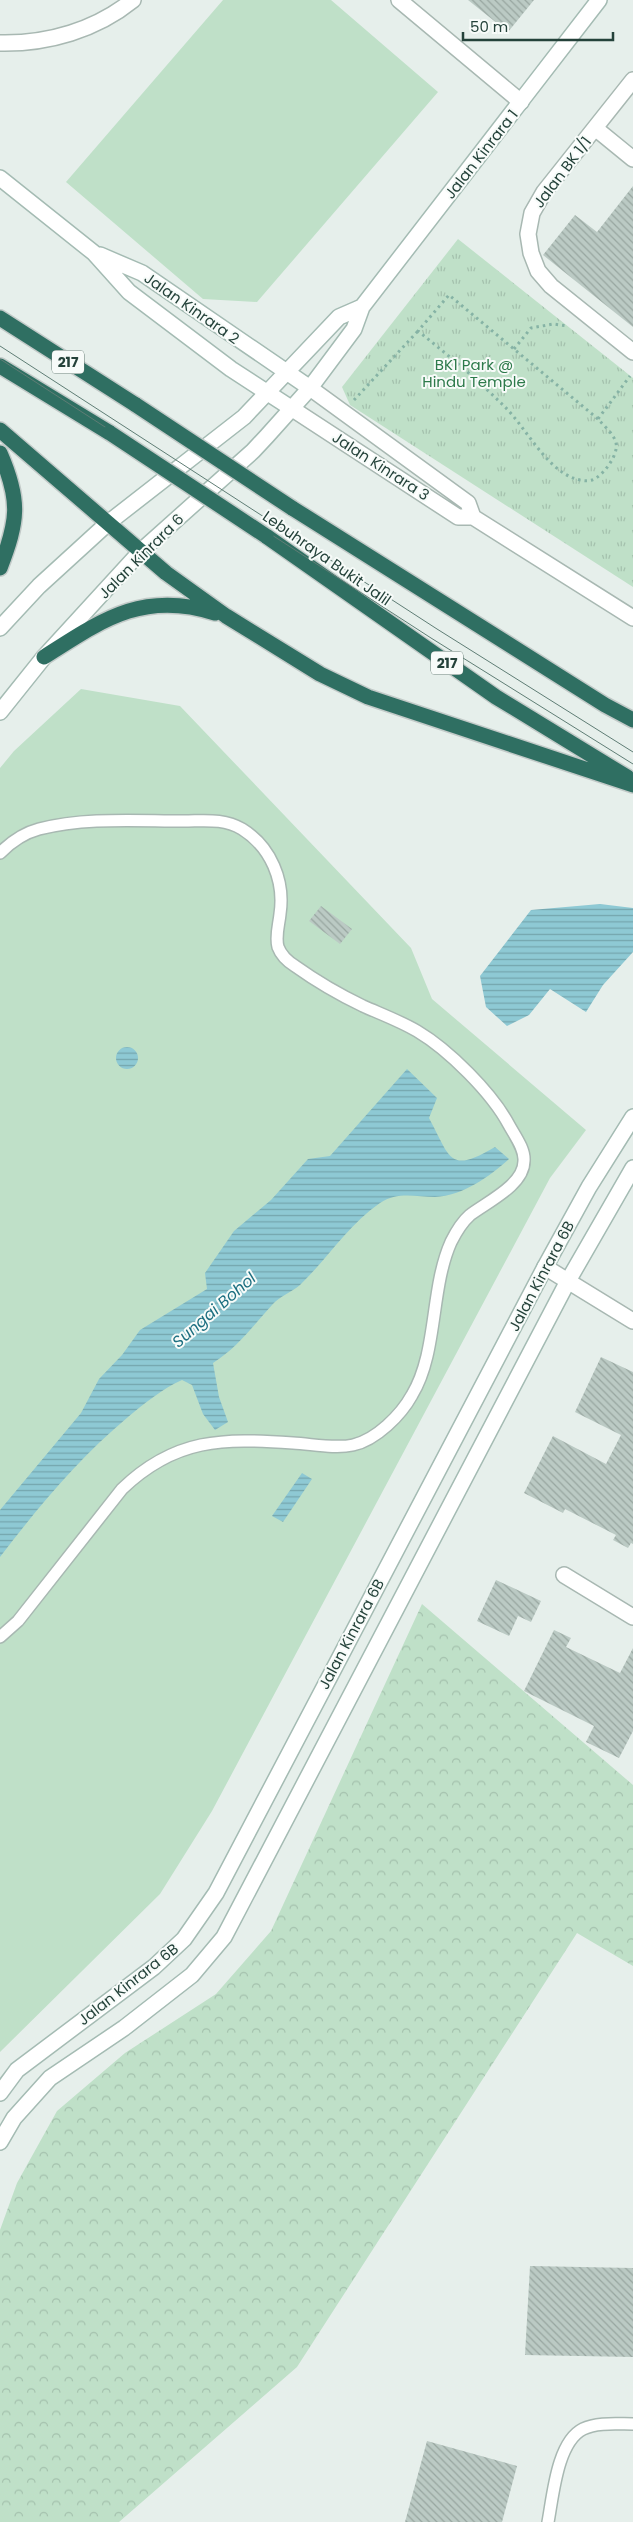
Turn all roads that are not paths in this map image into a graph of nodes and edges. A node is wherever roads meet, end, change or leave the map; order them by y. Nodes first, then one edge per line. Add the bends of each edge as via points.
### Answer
1 (134, 0) edge
2 (399, 0) edge
3 (600, 0) edge
4 (0, 43) edge
5 (633, 80) edge
6 (521, 102) junction
7 (595, 128) junction
8 (633, 159) edge
9 (0, 178) edge
10 (94, 253) junction
11 (362, 307) junction
12 (0, 318) edge
13 (633, 352) edge
14 (0, 366) edge
15 (285, 372) junction
16 (310, 388) junction
17 (268, 393) junction
18 (291, 408) junction
19 (0, 430) edge
20 (0, 453) edge
21 (474, 517) junction
22 (108, 523) junction
23 (141, 551) junction
24 (0, 568) edge
25 (226, 616) junction
26 (633, 618) edge
27 (0, 628) edge
28 (44, 657) junction
29 (0, 712) edge
30 (633, 720) edge
31 (633, 780) edge
32 (633, 785) edge
33 (0, 853) edge
34 (633, 1117) edge
35 (633, 1168) edge
36 (545, 1267) junction
37 (568, 1281) junction
38 (633, 1321) edge
39 (564, 1576) dead end
40 (633, 1617) edge
41 (0, 1637) edge
42 (0, 2093) edge
43 (0, 2142) edge
44 (633, 2424) edge
45 (548, 2522) edge

1 - 4 street via 119,12 71,33 42,40
2 - 6 street
3 - 6 street, Jalan Kinrara 1
5 - 7 street, Jalan BK 1/1
6 - 11 street, Jalan Kinrara 1
7 - 8 street
7 - 13 street, Jalan BK 1/1 via 544,192 532,213 528,234 531,253 538,271 551,286
9 - 10 street, Jalan Kinrara 2
10 - 15 street, Jalan Kinrara 2 via 142,273
10 - 17 street, Jalan Kinrara 2 via 129,292
11 - 15 street, Jalan Kinrara 1 via 339,317
11 - 16 street, Jalan Kinrara 1 via 354,329
12 - 30 highway, Lebuhraya Bukit Jalil / 217, bridge via 292,508
14 - 31 highway, Lebuhraya Bukit Jalil / 217, bridge via 110,433 266,536 496,697
15 - 16 street, Jalan Kinrara 2
15 - 17 street, Jalan Kinrara 1
16 - 18 street, Jalan Kinrara 6
16 - 21 street, Jalan Kinrara 3 via 468,503
17 - 18 street, Jalan Kinrara 2
17 - 22 street via 244,418
18 - 21 street, Jalan Kinrara 3 via 458,516
18 - 23 street, Jalan Kinrara 6 via 253,451
19 - 22 highway
20 - 24 highway via 10,476 16,504 13,535
21 - 26 street, Jalan Kinrara 3
22 - 23 highway
22 - 27 street via 39,586
23 - 25 highway
23 - 28 street, Jalan Kinrara 6
25 - 28 highway via 197,607 176,605 130,610 99,621
25 - 32 highway via 320,674 368,697
28 - 29 street, Jalan Kinrara 6
33 - 41 lane via 21,836 36,830 91,822 209,820 230,823 242,829 257,840 271,858 277,873 281,894 277,944 282,956 334,991 434,1043 482,1088 504,1116 525,1156 524,1167 506,1190 469,1216 452,1240 444,1261 421,1377 412,1397 392,1421 353,1445 236,1441 185,1448 167,1455 142,1470 122,1489 23,1615
34 - 36 street, Jalan Kinrara 6B via 589,1187
35 - 37 street, Jalan Kinrara 6B
36 - 37 street
36 - 42 street, Jalan Kinrara 6B via 216,1893 178,1945 17,2070
37 - 38 street
37 - 43 street, Jalan Kinrara 6B via 224,1937 192,1975 124,2028 50,2078 14,2118
39 - 40 street
44 - 45 lane via 604,2424 583,2429 572,2438 562,2454

